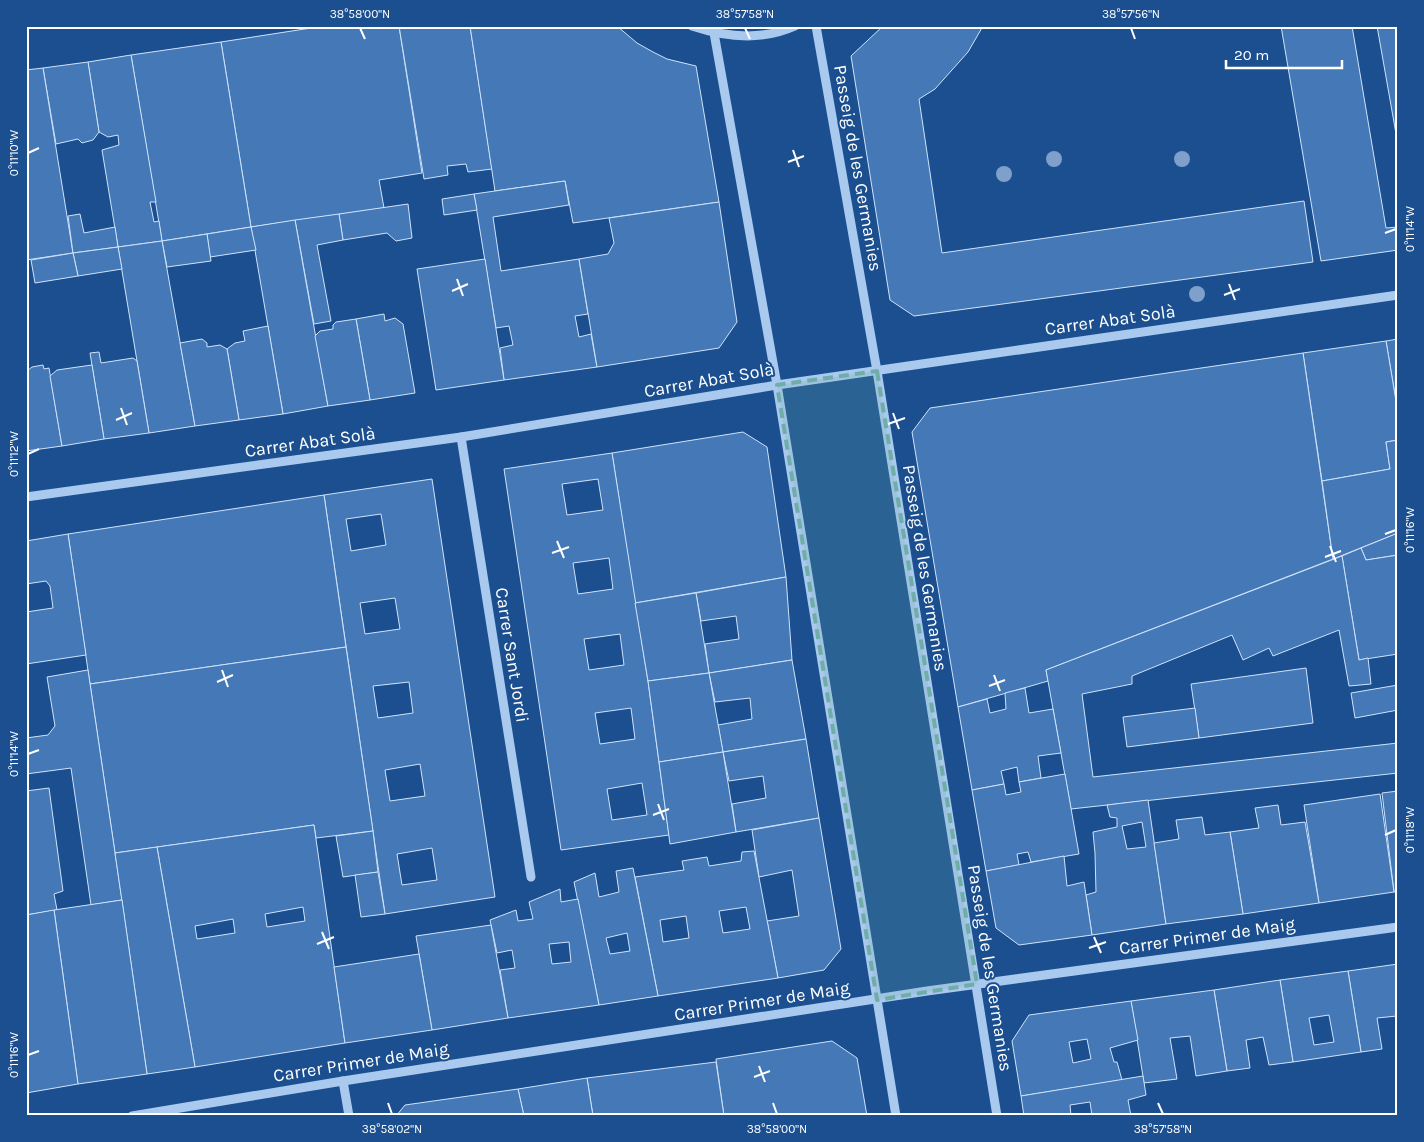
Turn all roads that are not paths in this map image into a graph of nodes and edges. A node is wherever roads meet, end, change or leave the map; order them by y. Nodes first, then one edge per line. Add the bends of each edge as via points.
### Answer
1 (692, 26) edge
2 (795, 26) edge
3 (816, 26) edge
4 (714, 33) junction
5 (1398, 295) edge
6 (877, 371) junction
7 (777, 385) junction
8 (461, 437) junction
9 (26, 497) edge
10 (531, 877) dead end
11 (1398, 928) edge
12 (977, 984) junction
13 (877, 1000) junction
14 (344, 1081) junction
15 (132, 1116) edge
16 (350, 1116) edge
17 (896, 1116) edge
18 (997, 1116) edge

1 - 4 street
2 - 4 street via 764,36
3 - 6 street, Passeig de les Germanies
4 - 7 street
5 - 6 street, Carrer Abat Solà
6 - 7 street, Carrer Abat Solà
6 - 12 street, Passeig de les Germanies
7 - 8 street, Carrer Abat Solà
7 - 13 street
8 - 9 street, Carrer Abat Solà
8 - 10 street, Carrer Sant Jordi
11 - 12 street, Carrer Primer de Maig
12 - 13 street, Carrer Primer de Maig
12 - 18 street, Passeig de les Germanies
13 - 14 street, Carrer Primer de Maig
13 - 17 street
14 - 15 street, Carrer Primer de Maig
14 - 16 street

